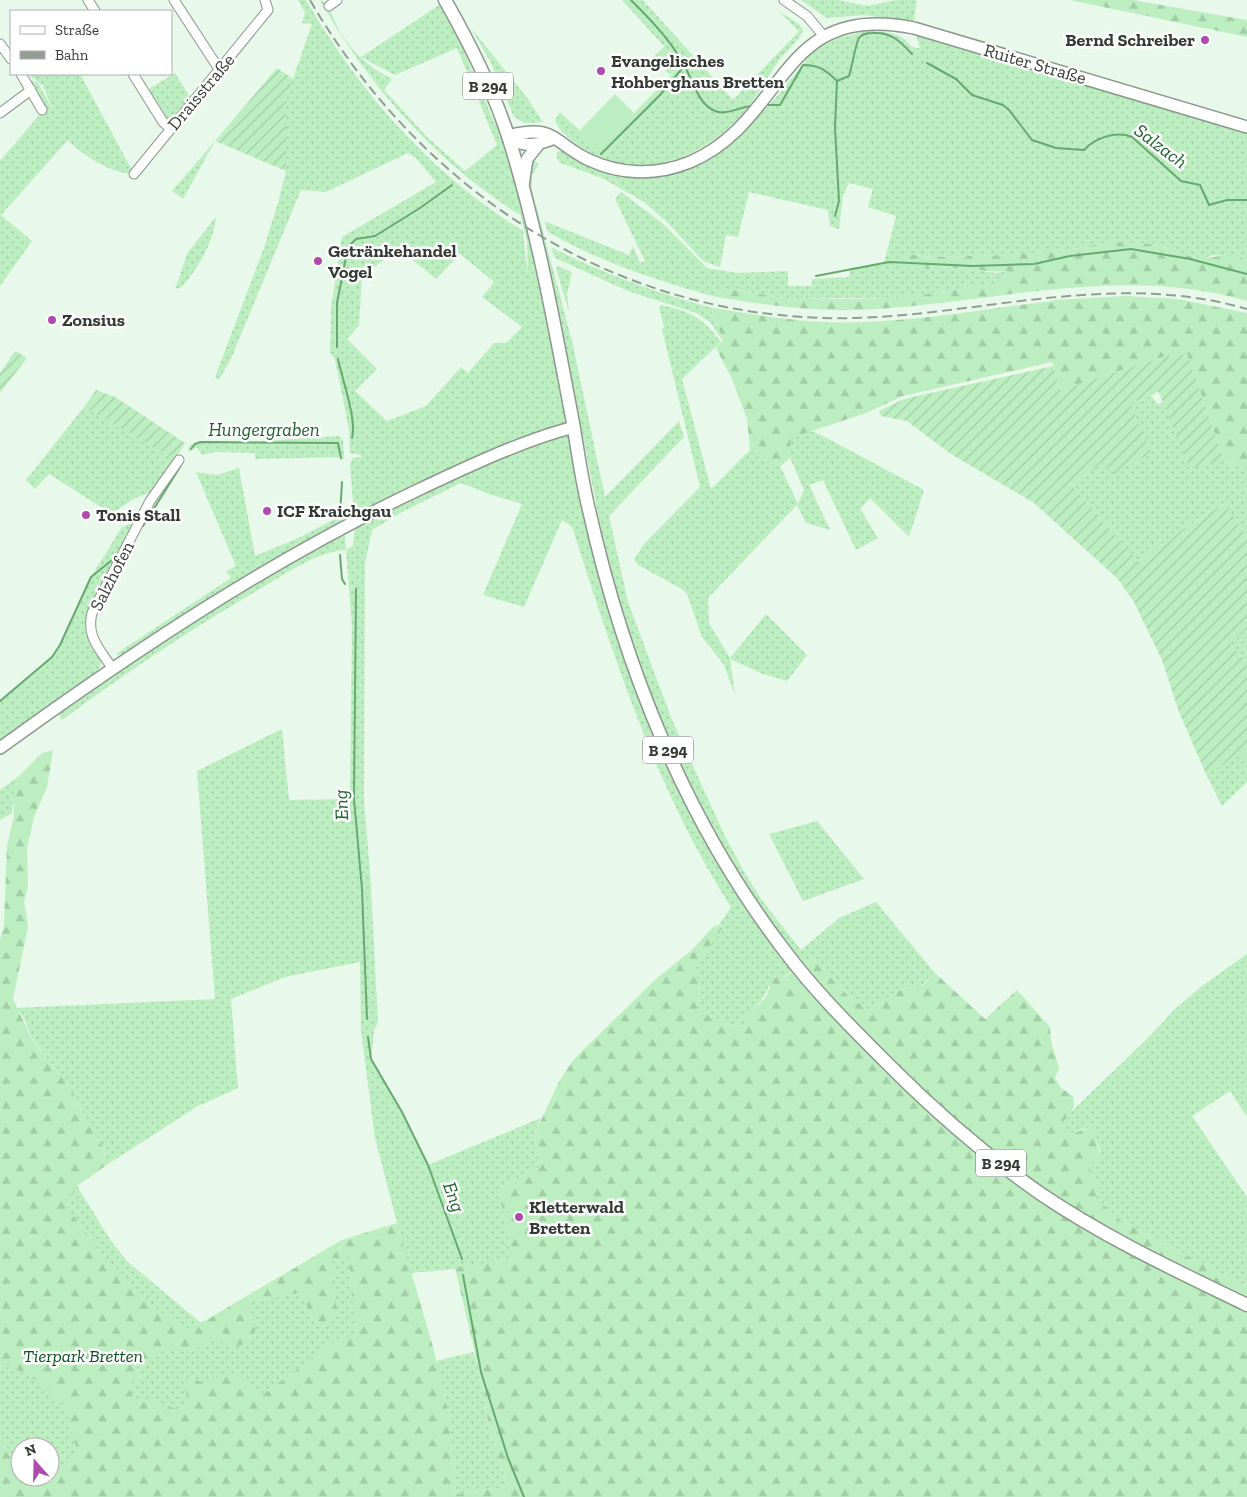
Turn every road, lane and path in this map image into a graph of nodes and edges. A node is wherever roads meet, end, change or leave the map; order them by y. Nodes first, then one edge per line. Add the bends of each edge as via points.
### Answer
1 (174, 0) edge
2 (265, 0) edge
3 (337, 0) edge
4 (445, 0) edge
5 (784, 0) edge
6 (329, 6) dead end
7 (822, 34) junction
8 (0, 44) edge
9 (10, 58) edge
10 (219, 70) junction
11 (22, 75) edge
12 (134, 75) edge
13 (31, 90) junction
14 (42, 110) dead end
15 (0, 114) edge
16 (1247, 127) edge
17 (170, 128) junction
18 (508, 136) junction
19 (555, 138) junction
20 (539, 144) junction
21 (134, 174) dead end
22 (523, 187) junction
23 (574, 427) junction
24 (179, 460) dead end
25 (112, 668) junction
26 (0, 748) edge
27 (1247, 1305) edge

1 - 10 street
2 - 10 street, Draisstraße via 268,10
3 - 6 street
4 - 18 main road, B 294 via 472,50
5 - 7 street via 807,16
7 - 16 street, Ruiter Straße via 852,22 903,25
7 - 19 street, Ruiter Straße via 790,60 751,116 728,138 706,154 673,167 654,171 621,171 586,158
8 - 9 street
10 - 17 street, Draisstraße
11 - 13 street
12 - 17 street
13 - 14 street
13 - 15 street
17 - 21 street, Draisstraße
18 - 19 street, Ruiter Straße via 537,131
18 - 20 street via 523,145
18 - 22 main road, B 294
19 - 20 street
20 - 22 street via 527,159
22 - 23 main road, B 294
23 - 25 street via 475,464 350,524 234,589
23 - 27 main road, B 294 via 591,520 621,628 650,711 697,813 733,876 786,954 844,1020 969,1140 1041,1194 1121,1243
24 - 25 street, Salzhofen via 150,501 92,613 88,627
25 - 26 street

